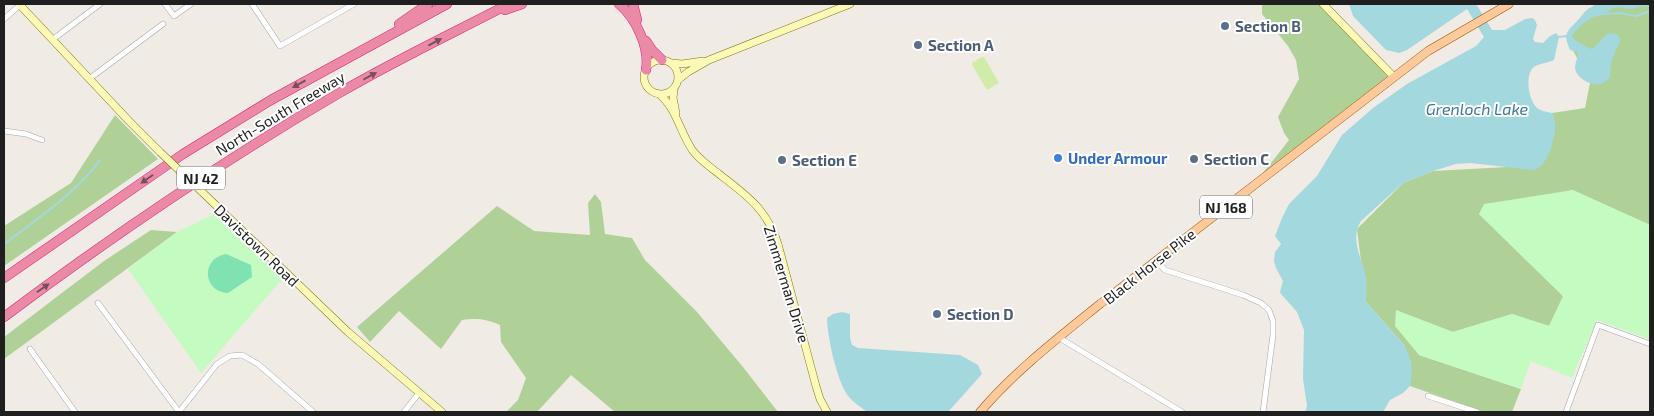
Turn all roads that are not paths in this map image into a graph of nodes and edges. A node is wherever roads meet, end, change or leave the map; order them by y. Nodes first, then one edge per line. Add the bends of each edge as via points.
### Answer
1 (19, 4) edge
2 (100, 4) edge
3 (165, 4) edge
4 (191, 4) edge
5 (252, 4) edge
6 (354, 4) edge
7 (428, 4) edge
8 (447, 4) edge
9 (509, 4) edge
10 (522, 4) edge
11 (619, 4) edge
12 (633, 4) edge
13 (850, 4) edge
14 (1323, 4) edge
15 (1498, 4) edge
16 (1509, 4) edge
17 (346, 6) edge
18 (839, 6) edge
19 (4, 19) edge
20 (163, 24) dead end
21 (461, 28) junction
22 (1447, 39) junction
23 (52, 40) junction
24 (372, 44) junction
25 (709, 60) junction
26 (667, 61) junction
27 (646, 70) junction
28 (1394, 77) junction
29 (89, 79) junction
30 (678, 80) junction
31 (674, 89) junction
32 (659, 94) junction
33 (681, 128) junction
34 (4, 131) edge
35 (42, 140) dead end
36 (1156, 260) junction
37 (4, 278) edge
38 (98, 303) dead end
39 (4, 317) edge
40 (1058, 336) junction
41 (1650, 344) edge
42 (30, 349) dead end
43 (419, 393) junction
44 (1428, 396) dead end
45 (75, 412) edge
46 (179, 412) edge
47 (313, 412) edge
48 (404, 412) edge
49 (442, 412) edge
50 (827, 412) edge
51 (980, 412) edge
52 (1182, 412) edge
53 (1263, 412) edge
54 (1476, 412) edge
55 (1566, 412) edge

1 - 19 street
1 - 23 street, Davistown Road
2 - 23 street
3 - 4 street via 174,16
5 - 17 street via 280,46
6 - 17 street
7 - 24 highway
8 - 24 highway, North-South Freeway / NJ 42
9 - 21 highway, North-South Freeway / NJ 42
10 - 21 highway
11 - 27 highway via 628,12 646,50
12 - 26 highway via 648,45
13 - 18 street
14 - 28 street
15 - 22 main road, Black Horse Pike / NJ 168
16 - 22 main road, Black Horse Pike / NJ 168
18 - 25 street
20 - 29 street
39 -> 21 highway, North-South Freeway / NJ 42 via 194,182 343,91
22 - 28 main road, Black Horse Pike / NJ 168
23 - 29 street, Davistown Road
24 -> 37 highway, North-South Freeway / NJ 42 via 183,154
25 - 26 street via 682,64
25 - 30 street
26 - 27 street via 651,64
26 - 30 street via 678,71
27 - 32 street via 644,79 647,86
28 - 36 main road, Black Horse Pike / NJ 168
29 - 43 street, Davistown Road, bridge via 160,152 348,332
30 - 31 street
31 - 32 street
31 - 33 street, Zimmerman Drive via 674,104
32 - 33 street, Zimmerman Drive via 668,103
33 - 50 street, Zimmerman Drive via 699,158 756,204 775,232 816,386
34 - 35 street
36 - 40 main road, Black Horse Pike / NJ 168
36 - 53 street via 1169,271 1257,301 1271,314 1273,335
38 - 46 street
40 - 51 main road, Black Horse Pike / NJ 168
40 - 52 street
41 - 55 street via 1598,325
42 - 45 street
43 - 48 street
43 - 49 street, Davistown Road
44 - 54 street
46 - 47 street via 217,364 230,356 242,355 258,364

